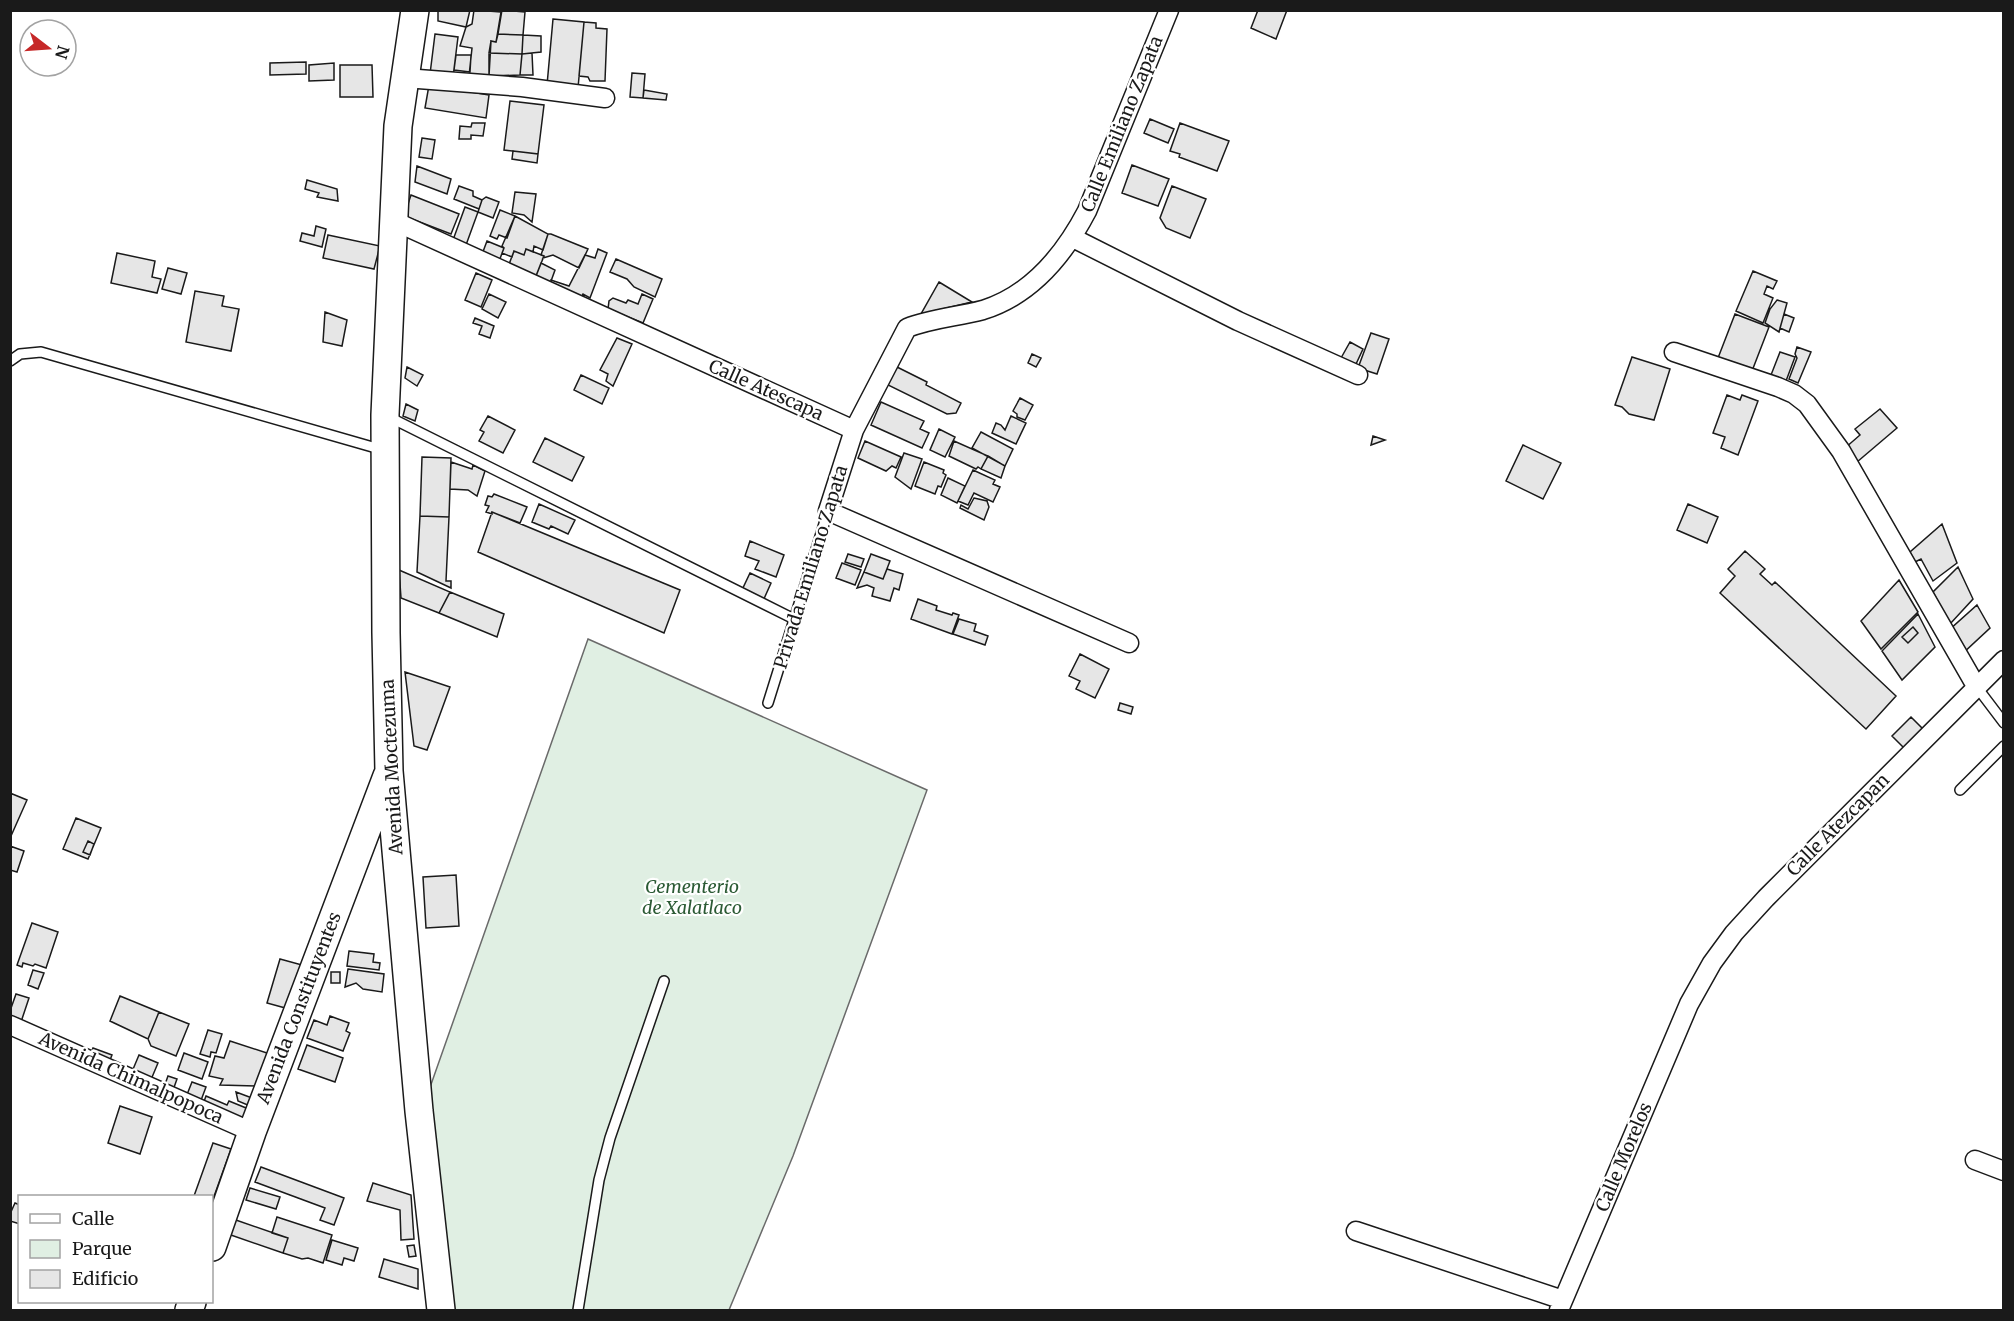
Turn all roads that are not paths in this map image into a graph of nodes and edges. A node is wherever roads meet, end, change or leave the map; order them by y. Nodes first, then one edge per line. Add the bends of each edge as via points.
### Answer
1 (415, 10) edge
2 (1169, 10) edge
3 (405, 78) junction
4 (605, 98) dead end
5 (394, 221) junction
6 (1073, 238) junction
7 (1674, 352) dead end
8 (10, 361) edge
9 (1358, 375) dead end
10 (385, 415) junction
11 (854, 430) junction
12 (385, 451) junction
13 (828, 511) junction
14 (794, 619) junction
15 (1128, 643) dead end
16 (2004, 660) edge
17 (1976, 687) junction
18 (768, 703) dead end
19 (2004, 723) edge
20 (2004, 746) edge
21 (389, 771) junction
22 (1960, 790) dead end
23 (664, 981) dead end
24 (1689, 1004) joint
25 (10, 1025) edge
26 (252, 1132) junction
27 (1975, 1160) dead end
28 (2004, 1171) edge
29 (1356, 1232) dead end
30 (213, 1244) edge
31 (1561, 1305) edge
32 (441, 1311) edge
33 (578, 1311) edge

1 - 3 main road, Avenida Moctezuma
2 - 6 street, Calle Emiliano Zapata
3 - 4 street
3 - 5 main road, Avenida Moctezuma via 398,126
5 - 10 main road, Avenida Moctezuma
5 - 11 street, Calle Atescapa
6 - 9 street via 1238,321
6 - 11 street via 1043,274 1015,297 983,310 925,320 907,328
7 - 17 street via 1778,387 1807,404 1841,450
8 - 12 lane via 20,354 41,352
10 - 12 main road, Avenida Moctezuma
10 - 14 lane
11 - 13 street, Privada Emiliano Zapata
12 - 21 main road, Avenida Moctezuma
13 - 14 lane, Privada Emiliano Zapata
13 - 15 street
14 - 18 lane, Privada Emiliano Zapata
16 - 17 street, Calle Atezcapan
17 - 19 lane
17 - 24 street, Calle Atezcapan via 1742,924 1712,963
20 - 22 lane
21 - 26 main road, Avenida Constituyentes
21 - 32 main road, Avenida Moctezuma
23 - 33 lane via 601,1170
24 - 31 street, Calle Morelos
25 - 26 street, Avenida Chimalpopoca
26 - 30 main road, Avenida Constituyentes
27 - 28 street
29 - 31 street

